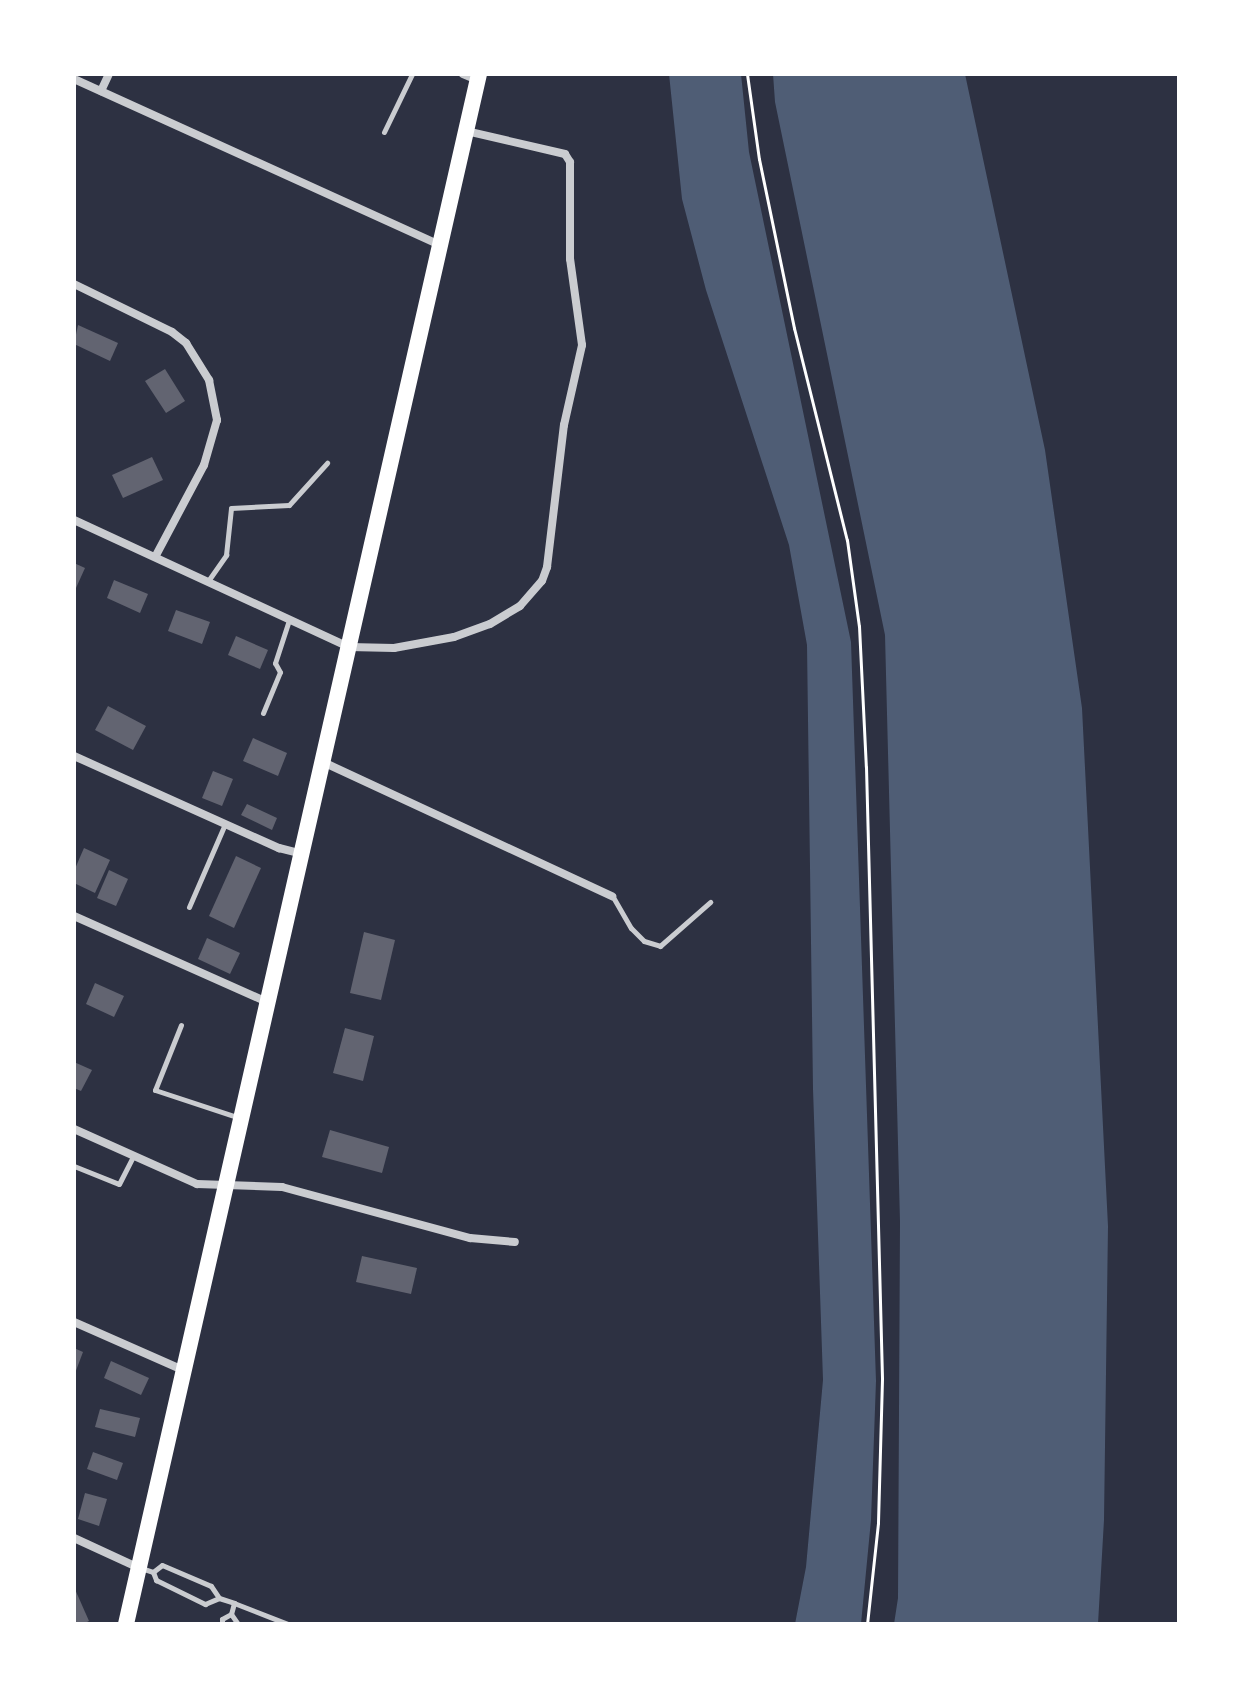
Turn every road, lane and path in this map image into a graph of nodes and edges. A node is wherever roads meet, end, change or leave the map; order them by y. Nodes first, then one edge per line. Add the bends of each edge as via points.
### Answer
1 (109, 74) edge
2 (412, 74) edge
3 (747, 74) edge
4 (474, 76) edge
5 (74, 79) edge
6 (101, 91) junction
7 (466, 131) junction
8 (384, 132) dead end
9 (440, 245) junction
10 (74, 284) edge
11 (327, 463) dead end
12 (74, 520) edge
13 (155, 557) junction
14 (208, 582) junction
15 (289, 620) junction
16 (349, 647) junction
17 (263, 713) dead end
18 (74, 756) edge
19 (323, 761) junction
20 (226, 823) junction
21 (304, 854) junction
22 (612, 896) joint
23 (710, 902) dead end
24 (189, 907) dead end
25 (74, 916) edge
26 (268, 1003) junction
27 (181, 1025) dead end
28 (241, 1118) junction
29 (74, 1129) edge
30 (133, 1156) junction
31 (74, 1166) edge
32 (226, 1184) junction
33 (515, 1242) dead end
34 (74, 1322) edge
35 (184, 1371) junction
36 (74, 1538) edge
37 (146, 1570) junction
38 (219, 1598) junction
39 (234, 1603) junction
40 (231, 1614) junction
41 (277, 1622) edge
42 (126, 1624) edge
43 (222, 1624) edge
44 (238, 1624) edge
45 (288, 1624) edge
46 (867, 1624) edge

1 - 6 street
2 - 8 lane
3 - 46 path via 794,328 847,540 859,626 882,1379 878,1523
4 - 7 main road
5 - 6 street
6 - 9 street
7 - 9 main road
7 - 16 street via 565,154 570,162 570,259 582,345 564,425 547,567 520,606 490,624 394,648
9 - 16 main road
10 - 13 street via 172,332 186,343 209,380 217,420 204,465
11 - 14 lane via 289,505 231,508 226,555
12 - 13 street
13 - 14 street
14 - 15 street
15 - 16 street
15 - 17 lane via 275,663 280,672
16 - 19 main road
18 - 20 street
19 - 21 main road
19 - 22 street
20 - 21 street
20 - 24 lane
21 - 26 main road
22 - 23 lane via 631,928 644,941 660,946
25 - 26 street
26 - 28 main road
27 - 28 lane via 155,1090
28 - 32 main road
29 - 30 street
30 - 31 lane via 119,1184
30 - 32 street via 197,1184
32 - 33 street via 282,1187 470,1238
32 - 35 main road
34 - 35 street
35 - 37 main road
36 - 37 street
37 - 38 lane via 205,1604
37 - 38 lane via 162,1565 211,1586
37 - 42 main road
38 - 39 lane
39 - 40 lane
39 - 41 lane
40 - 43 lane
40 - 44 lane
41 - 45 lane

